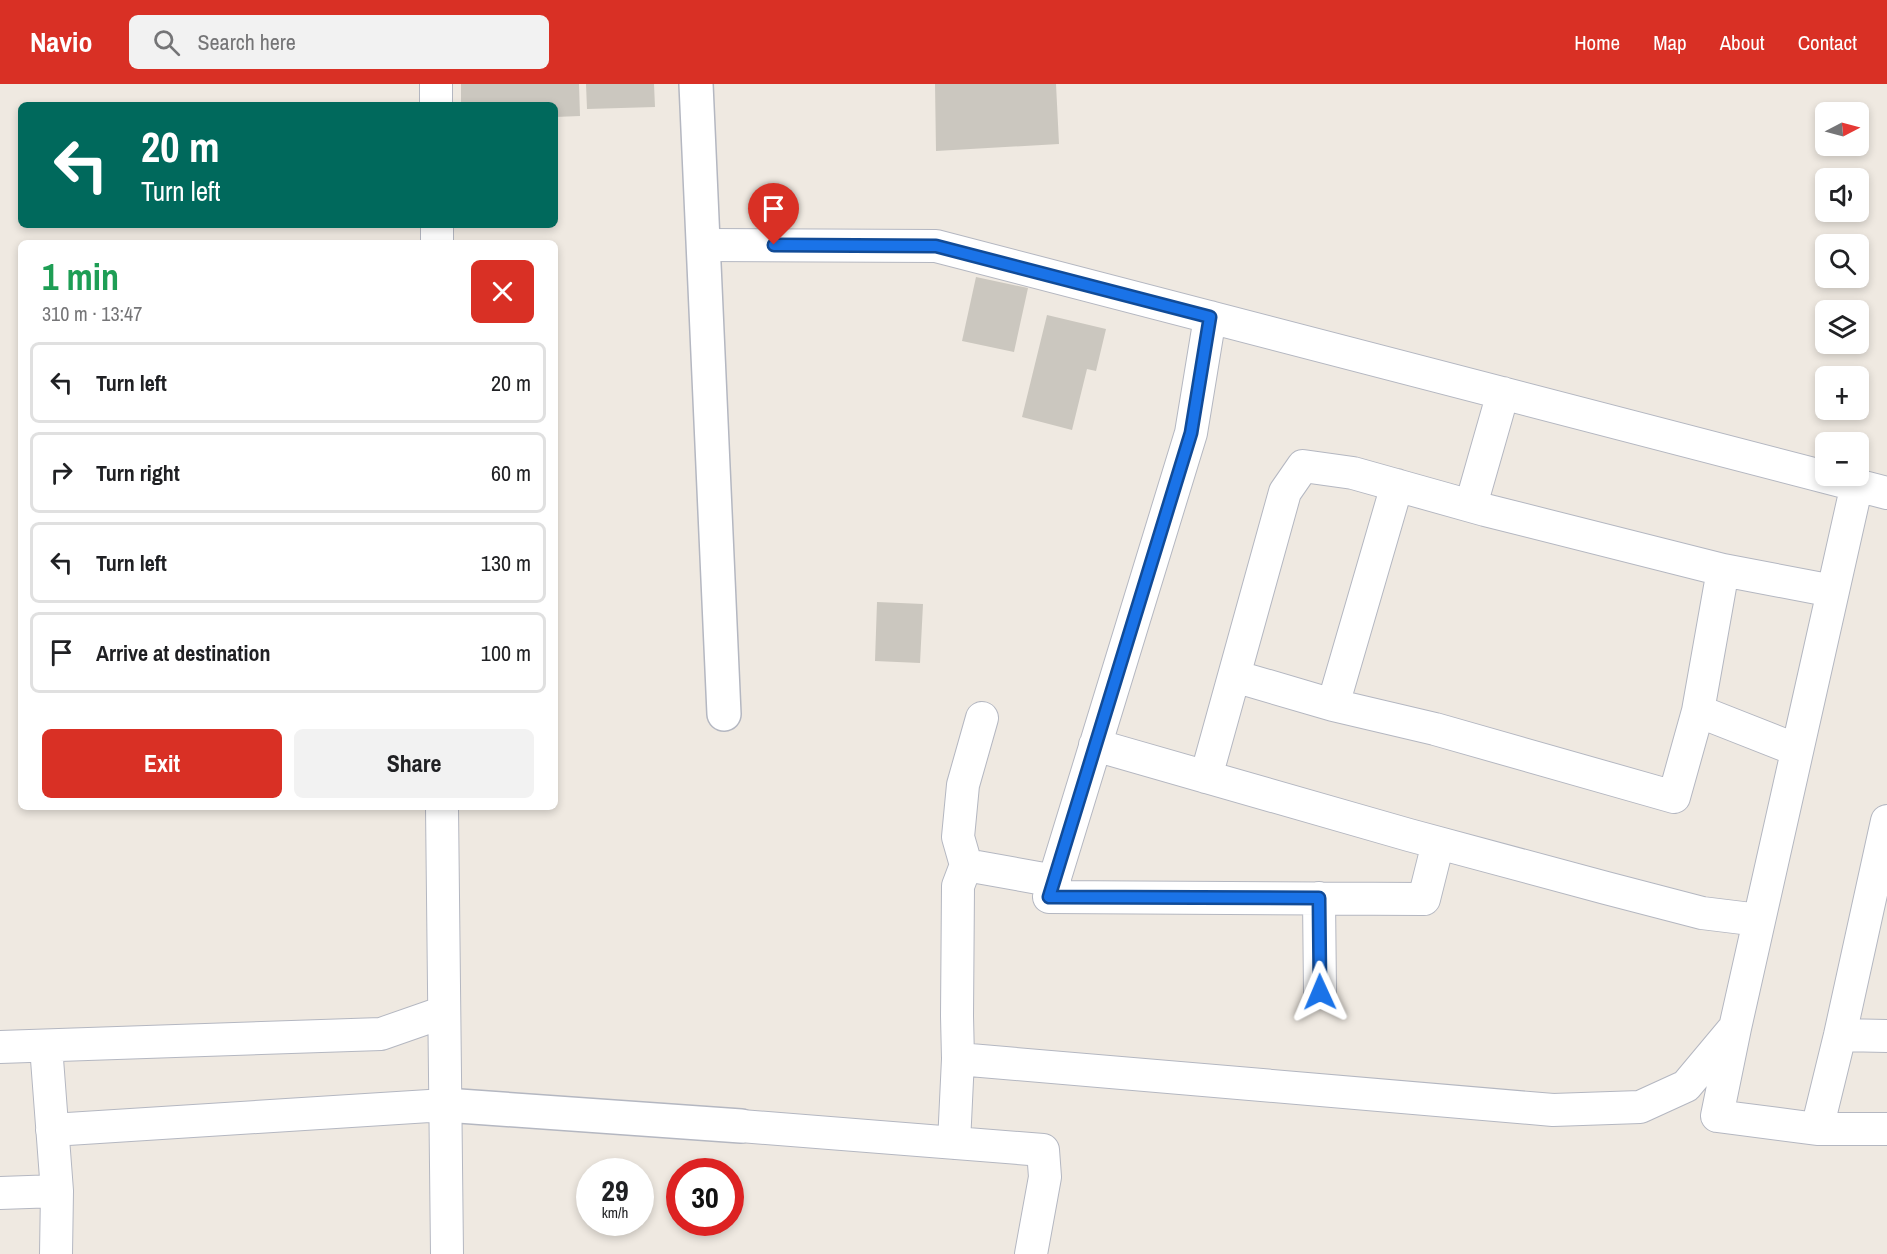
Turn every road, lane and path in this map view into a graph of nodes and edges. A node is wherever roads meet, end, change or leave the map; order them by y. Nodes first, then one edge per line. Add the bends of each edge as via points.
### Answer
1 (436, 84) edge
2 (696, 84) edge
3 (436, 102) edge
4 (704, 245) junction
5 (1210, 317) junction
6 (1503, 393) junction
7 (1815, 473) edge
8 (1397, 485) junction
9 (1857, 486) edge
10 (1863, 486) edge
11 (1887, 494) edge
12 (1471, 505) junction
13 (1723, 570) junction
14 (1833, 591) junction
15 (1234, 676) junction
16 (1333, 705) junction
17 (1698, 711) junction
18 (724, 714) dead end
19 (982, 718) dead end
20 (1095, 745) junction
21 (1797, 750) junction
22 (1206, 777) junction
23 (442, 810) edge
24 (1887, 821) edge
25 (1438, 843) junction
26 (966, 865) junction
27 (1055, 880) junction
28 (1319, 898) junction
29 (1759, 920) junction
30 (1320, 992) dead end
31 (444, 1012) junction
32 (1735, 1028) junction
33 (1840, 1035) junction
34 (1887, 1036) edge
35 (46, 1046) junction
36 (0, 1047) edge
37 (958, 1059) junction
38 (446, 1105) junction
39 (741, 1126) joint
40 (1816, 1129) junction
41 (1887, 1129) edge
42 (52, 1130) junction
43 (954, 1143) junction
44 (57, 1191) junction
45 (0, 1193) edge
46 (56, 1254) edge
47 (447, 1254) edge
48 (1031, 1254) edge

1 - 3 street
2 - 4 street
4 - 5 street via 936,246
4 - 18 street
5 - 6 street
5 - 20 street via 1191,433
6 - 7 street
6 - 12 street
8 - 12 street
8 - 15 street via 1353,473 1303,466 1285,492
8 - 16 street
9 - 14 street
10 - 11 street
12 - 13 street
13 - 14 street
13 - 17 street
14 - 21 street
15 - 16 street
15 - 22 street
16 - 17 street via 1435,729 1674,797
17 - 21 street
19 - 26 street via 963,785 958,837
20 - 22 street
20 - 27 street
21 - 29 street
22 - 25 street
23 - 31 street
24 - 33 street
25 - 28 street via 1424,899
25 - 29 street via 1702,913
26 - 27 street
26 - 37 street via 958,886
27 - 28 street via 1049,897
28 - 30 street
29 - 32 street
31 - 35 street via 381,1034
31 - 38 street
32 - 37 street via 1686,1086 1640,1107 1553,1110
32 - 40 street via 1717,1116
33 - 34 street
33 - 40 street
35 - 36 street
35 - 42 street
37 - 43 street
38 - 39 street
38 - 42 street
38 - 47 street
39 - 43 street
40 - 41 street
42 - 44 street
43 - 48 street via 1043,1150 1045,1176
44 - 45 street
44 - 46 street

